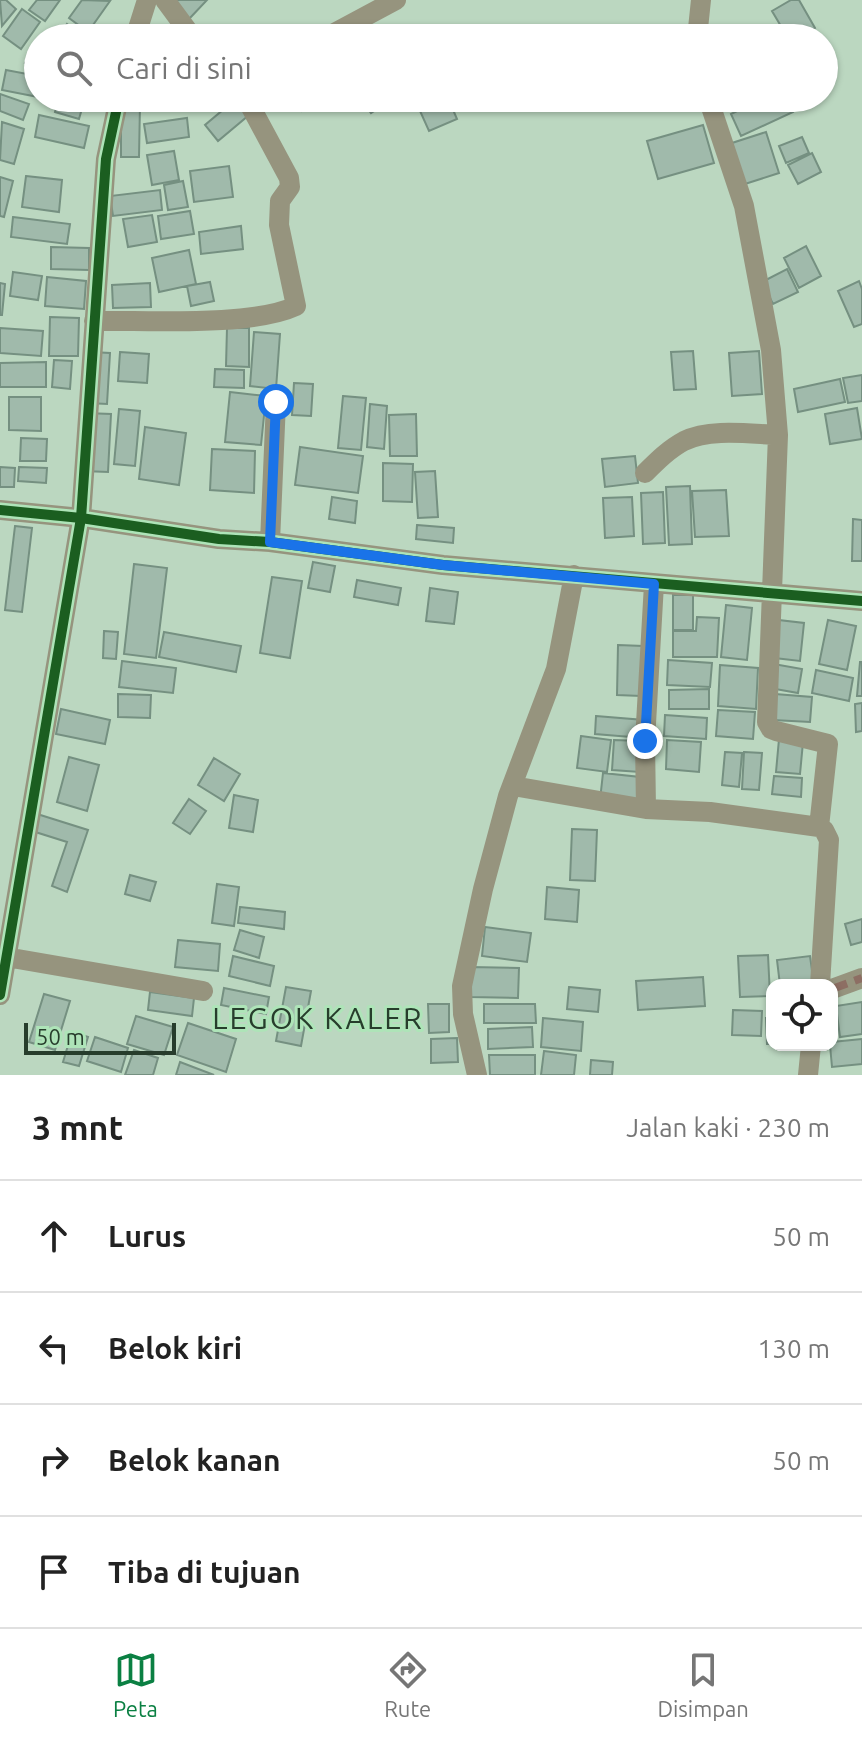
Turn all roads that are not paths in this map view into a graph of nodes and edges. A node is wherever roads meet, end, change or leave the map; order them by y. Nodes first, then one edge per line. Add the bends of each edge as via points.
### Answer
1 (147, 0) edge
2 (165, 0) edge
3 (396, 0) edge
4 (701, 0) edge
5 (139, 24) edge
6 (183, 24) edge
7 (351, 24) edge
8 (698, 24) edge
9 (116, 112) edge
10 (254, 112) edge
11 (713, 112) edge
12 (94, 321) junction
13 (276, 402) dead end
14 (778, 435) junction
15 (645, 473) dead end
16 (0, 510) edge
17 (81, 518) junction
18 (270, 542) junction
19 (574, 575) junction
20 (654, 584) junction
21 (773, 595) junction
22 (862, 601) edge
23 (513, 786) junction
24 (646, 809) junction
25 (819, 827) junction
26 (6, 957) junction
27 (862, 978) edge
28 (820, 979) edge
29 (838, 987) edge
30 (203, 991) dead end
31 (0, 995) edge
32 (810, 1051) edge
33 (477, 1075) edge
34 (808, 1075) edge

1 - 5 street
2 - 6 street
3 - 7 street
4 - 8 street
9 - 12 street via 106,159
10 - 12 street via 289,178 290,187 280,201 279,225 296,306 218,320
11 - 14 street via 744,206 771,350
12 - 17 street
13 - 18 street
14 - 15 street via 686,439
14 - 21 street
16 - 17 street
17 - 18 street
17 - 26 street
18 - 19 street via 443,565
19 - 20 street
19 - 23 street via 556,669
20 - 21 street
20 - 24 street
21 - 22 street
21 - 25 street via 767,722 771,729 828,744
23 - 24 street
23 - 33 street via 462,986
24 - 25 street
25 - 28 street via 829,840
26 - 30 street
26 - 31 street
27 - 29 street
32 - 34 street

